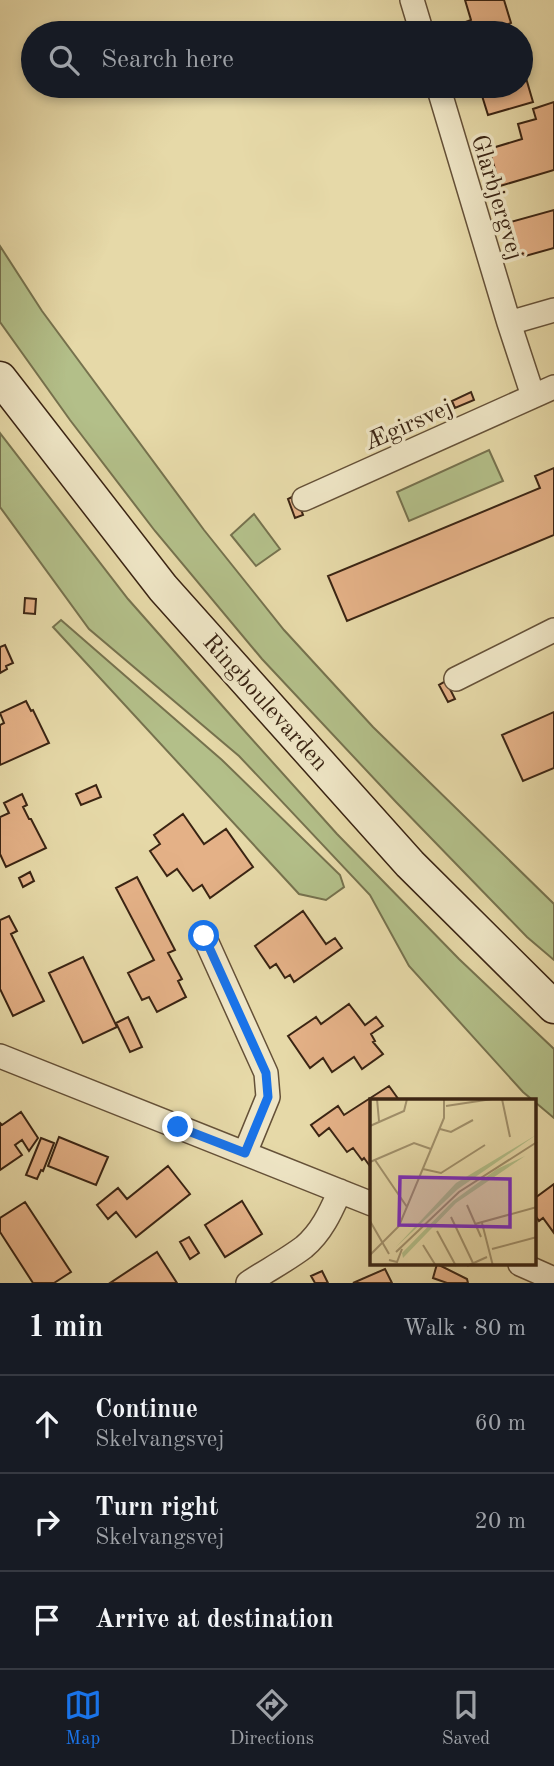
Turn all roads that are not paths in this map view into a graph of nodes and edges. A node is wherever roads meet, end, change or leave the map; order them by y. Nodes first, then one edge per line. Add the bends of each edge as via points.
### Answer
1 (412, 0) edge
2 (418, 21) edge
3 (442, 98) edge
4 (554, 310) edge
5 (509, 323) junction
6 (0, 378) edge
7 (544, 391) edge
8 (304, 499) dead end
9 (554, 630) edge
10 (456, 679) dead end
11 (204, 936) dead end
12 (554, 1007) edge
13 (0, 1056) edge
14 (245, 1153) junction
15 (340, 1191) junction
16 (370, 1203) edge
17 (525, 1266) edge
18 (554, 1279) edge
19 (248, 1283) edge

1 - 2 street
3 - 5 street, Glarbjergvej
4 - 5 street
5 - 7 street, Ægirsvej
6 - 12 main road, Ringboulevarden via 163,588 410,864
7 - 8 street, Ægirsvej
9 - 10 street
11 - 14 street via 266,1073 268,1097
13 - 14 street
14 - 15 street
15 - 16 street
15 - 19 street via 330,1215 304,1247
17 - 18 street

